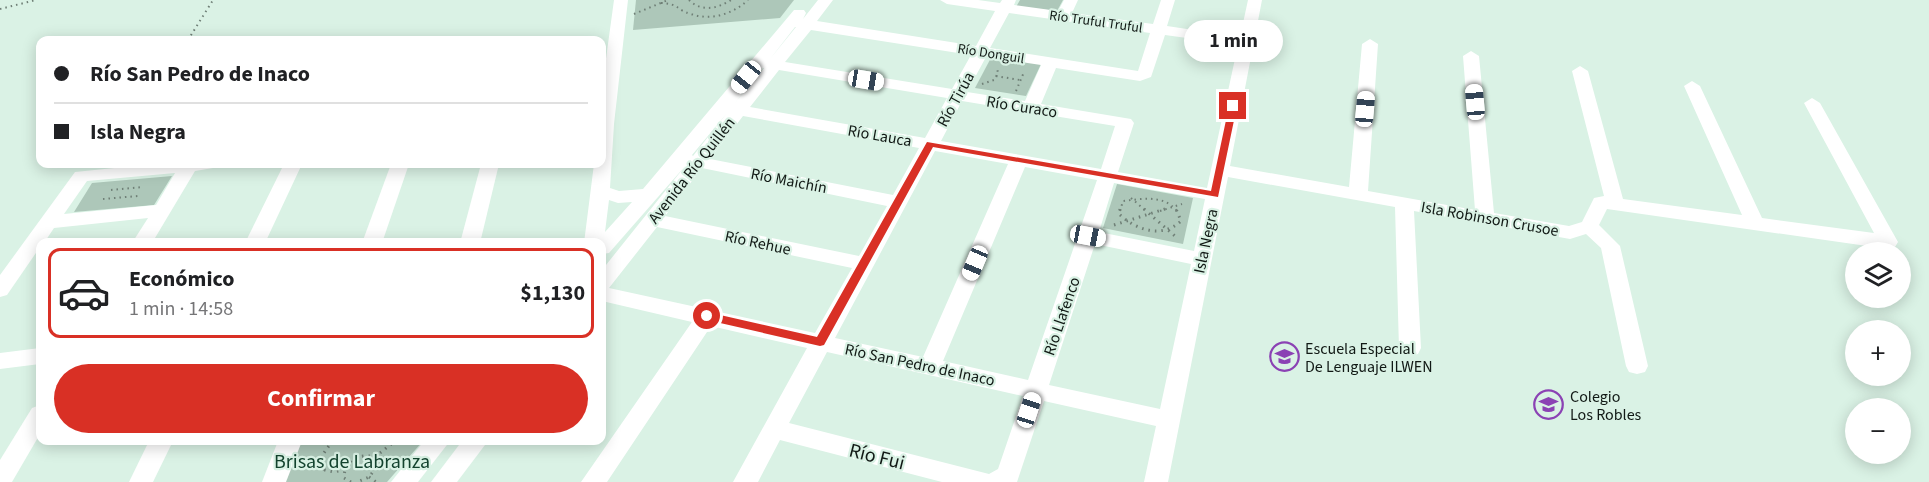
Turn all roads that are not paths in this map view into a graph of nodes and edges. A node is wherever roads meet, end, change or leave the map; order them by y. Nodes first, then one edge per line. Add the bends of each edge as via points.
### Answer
1 (621, 0) edge
2 (810, 0) edge
3 (826, 0) edge
4 (947, 0) edge
5 (1071, 0) edge
6 (1168, 0) edge
7 (1255, 0) edge
8 (1007, 4) edge
9 (1063, 16) junction
10 (799, 23) junction
11 (1160, 30) junction
12 (1246, 42) junction
13 (1370, 44) dead end
14 (981, 51) junction
15 (1471, 56) dead end
16 (1050, 62) junction
17 (767, 63) junction
18 (1580, 71) dead end
19 (1692, 86) dead end
20 (957, 95) junction
21 (1812, 103) dead end
22 (1031, 107) junction
23 (730, 108) junction
24 (606, 109) edge
25 (930, 144) junction
26 (1019, 159) junction
27 (689, 160) junction
28 (159, 168) edge
29 (195, 168) edge
30 (291, 168) edge
31 (399, 168) edge
32 (489, 168) edge
33 (602, 168) edge
34 (1220, 170) junction
35 (1108, 176) junction
36 (601, 191) junction
37 (648, 195) junction
38 (1215, 195) junction
39 (1358, 195) junction
40 (898, 202) junction
41 (1404, 203) junction
42 (1615, 204) junction
43 (162, 210) junction
44 (1485, 218) junction
45 (652, 220) junction
46 (49, 222) junction
47 (1755, 223) junction
48 (1589, 226) junction
49 (1088, 234) junction
50 (37, 238) edge
51 (145, 238) edge
52 (257, 238) edge
53 (374, 238) edge
54 (471, 238) edge
55 (595, 238) edge
56 (36, 240) edge
57 (606, 243) edge
58 (1202, 259) junction
59 (864, 264) junction
60 (606, 278) edge
61 (0, 290) edge
62 (606, 295) edge
63 (707, 316) junction
64 (820, 342) junction
65 (1410, 348) dead end
66 (36, 356) edge
67 (0, 361) edge
68 (930, 366) junction
69 (1637, 366) dead end
70 (1036, 389) junction
71 (1168, 420) junction
72 (36, 421) edge
73 (774, 429) junction
74 (158, 445) edge
75 (288, 445) edge
76 (435, 445) edge
77 (473, 445) edge
78 (0, 482) edge
79 (141, 482) edge
80 (274, 482) edge
81 (403, 482) edge
82 (444, 482) edge
83 (593, 482) edge
84 (745, 482) edge
85 (981, 482) edge
86 (997, 482) edge
87 (1156, 482) edge

1 - 24 street
2 - 10 street, Avenida Río Quillén
3 - 10 street, Avenida Río Quillén
4 - 8 street, Río Truful Truful
5 - 9 street
6 - 11 street
7 - 12 street, Isla Negra
8 - 9 street, Río Truful Truful
8 - 14 street, Río Tirúa
9 - 11 street, Río Truful Truful
10 - 14 street, Río Donguil
10 - 17 street, Avenida Río Quillén
11 - 12 street, Río Truful Truful
11 - 16 street, Río Donguil via 1145,74 1140,76
12 - 34 street, Isla Negra
13 - 39 street
14 - 16 street, Río Donguil
14 - 20 street, Río Tirúa
15 - 44 street
16 - 22 street
17 - 20 street, Río Curaco
17 - 23 street, Avenida Río Quillén
18 - 42 street
19 - 47 street
20 - 22 street, Río Curaco
20 - 25 street, Río Tirúa
21 - 47 street via 1888,242
22 - 35 street, Río Curaco via 1125,123
23 - 25 street, Río Lauca
23 - 27 street, Avenida Río Quillén
25 - 26 street, Río Lauca
25 - 40 street, Río Tirúa
26 - 35 street, Río Lauca
26 - 68 street
27 - 37 street, Avenida Río Quillén
27 - 40 street, Río Maichín
27 - 45 street, Avenida Río Quillén
28 - 46 street via 81,176
29 - 43 street
30 - 52 street
31 - 53 street
32 - 54 street
33 - 36 street
34 - 38 street, Isla Negra
34 - 39 street, Isla Robinson Crusoe
35 - 38 street, Río Lauca
35 - 49 street, Río Llafenco
36 - 37 street via 618,197
36 - 55 street
37 - 57 street, Avenida Río Quillén
38 - 58 street, Isla Negra
39 - 41 street, Isla Robinson Crusoe
40 - 59 street, Río Tirúa
41 - 44 street, Isla Robinson Crusoe
41 - 65 street
42 - 47 street
42 - 48 street via 1601,202
43 - 46 street
43 - 51 street
44 - 48 street, Isla Robinson Crusoe via 1570,233
45 - 59 street, Río Rehue
45 - 60 street, Avenida Río Quillén
46 - 50 street
48 - 69 street via 1610,246
49 - 58 street
49 - 70 street, Río Llafenco
56 - 61 street
58 - 71 street, Isla Negra
59 - 64 street, Río Tirúa
62 - 63 street, Río San Pedro de Inaco
63 - 64 street, Río San Pedro de Inaco
63 - 83 street
64 - 68 street, Río San Pedro de Inaco
64 - 73 street, Río Tirúa
66 - 67 street
68 - 70 street, Río San Pedro de Inaco
70 - 71 street, Río San Pedro de Inaco
70 - 86 street via 1008,475
71 - 87 street, Isla Negra
72 - 78 street
73 - 84 street, Río Tirúa
73 - 85 street, Río Fui
74 - 79 street
75 - 80 street
76 - 81 street
77 - 82 street

